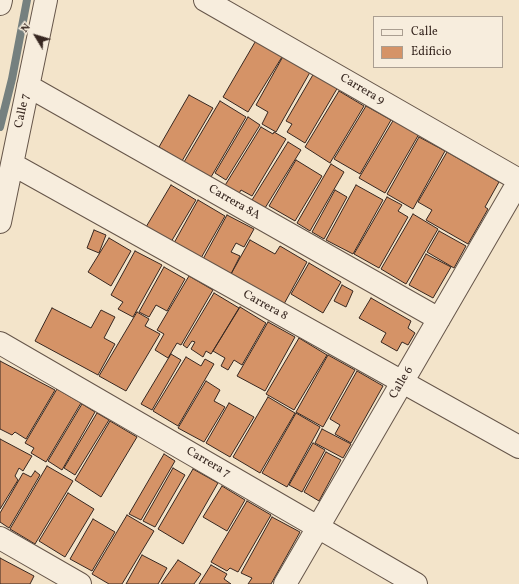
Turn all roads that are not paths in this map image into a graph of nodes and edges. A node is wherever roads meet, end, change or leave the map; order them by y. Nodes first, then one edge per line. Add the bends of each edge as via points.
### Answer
1 (1, 0) edge
2 (46, 0) edge
3 (205, 0) edge
4 (0, 4) edge
5 (28, 86) junction
6 (12, 164) junction
7 (519, 181) edge
8 (0, 222) edge
9 (439, 319) junction
10 (0, 343) edge
11 (402, 383) junction
12 (519, 447) edge
13 (318, 527) junction
14 (0, 538) edge
15 (80, 584) edge
16 (285, 584) edge
17 (416, 584) edge

1 - 4 street
2 - 5 street, Calle 7
3 - 7 street, Carrera 9
5 - 6 street, Calle 7
5 - 9 street, Carrera 8A
6 - 8 street, Calle 7
6 - 11 street, Carrera 8
7 - 9 street, Calle 6
9 - 11 street, Calle 6
10 - 13 street, Carrera 7
11 - 12 street, Carrera 8
11 - 13 street, Calle 6
13 - 16 street, Calle 6
13 - 17 street, Carrera 7
14 - 15 street

